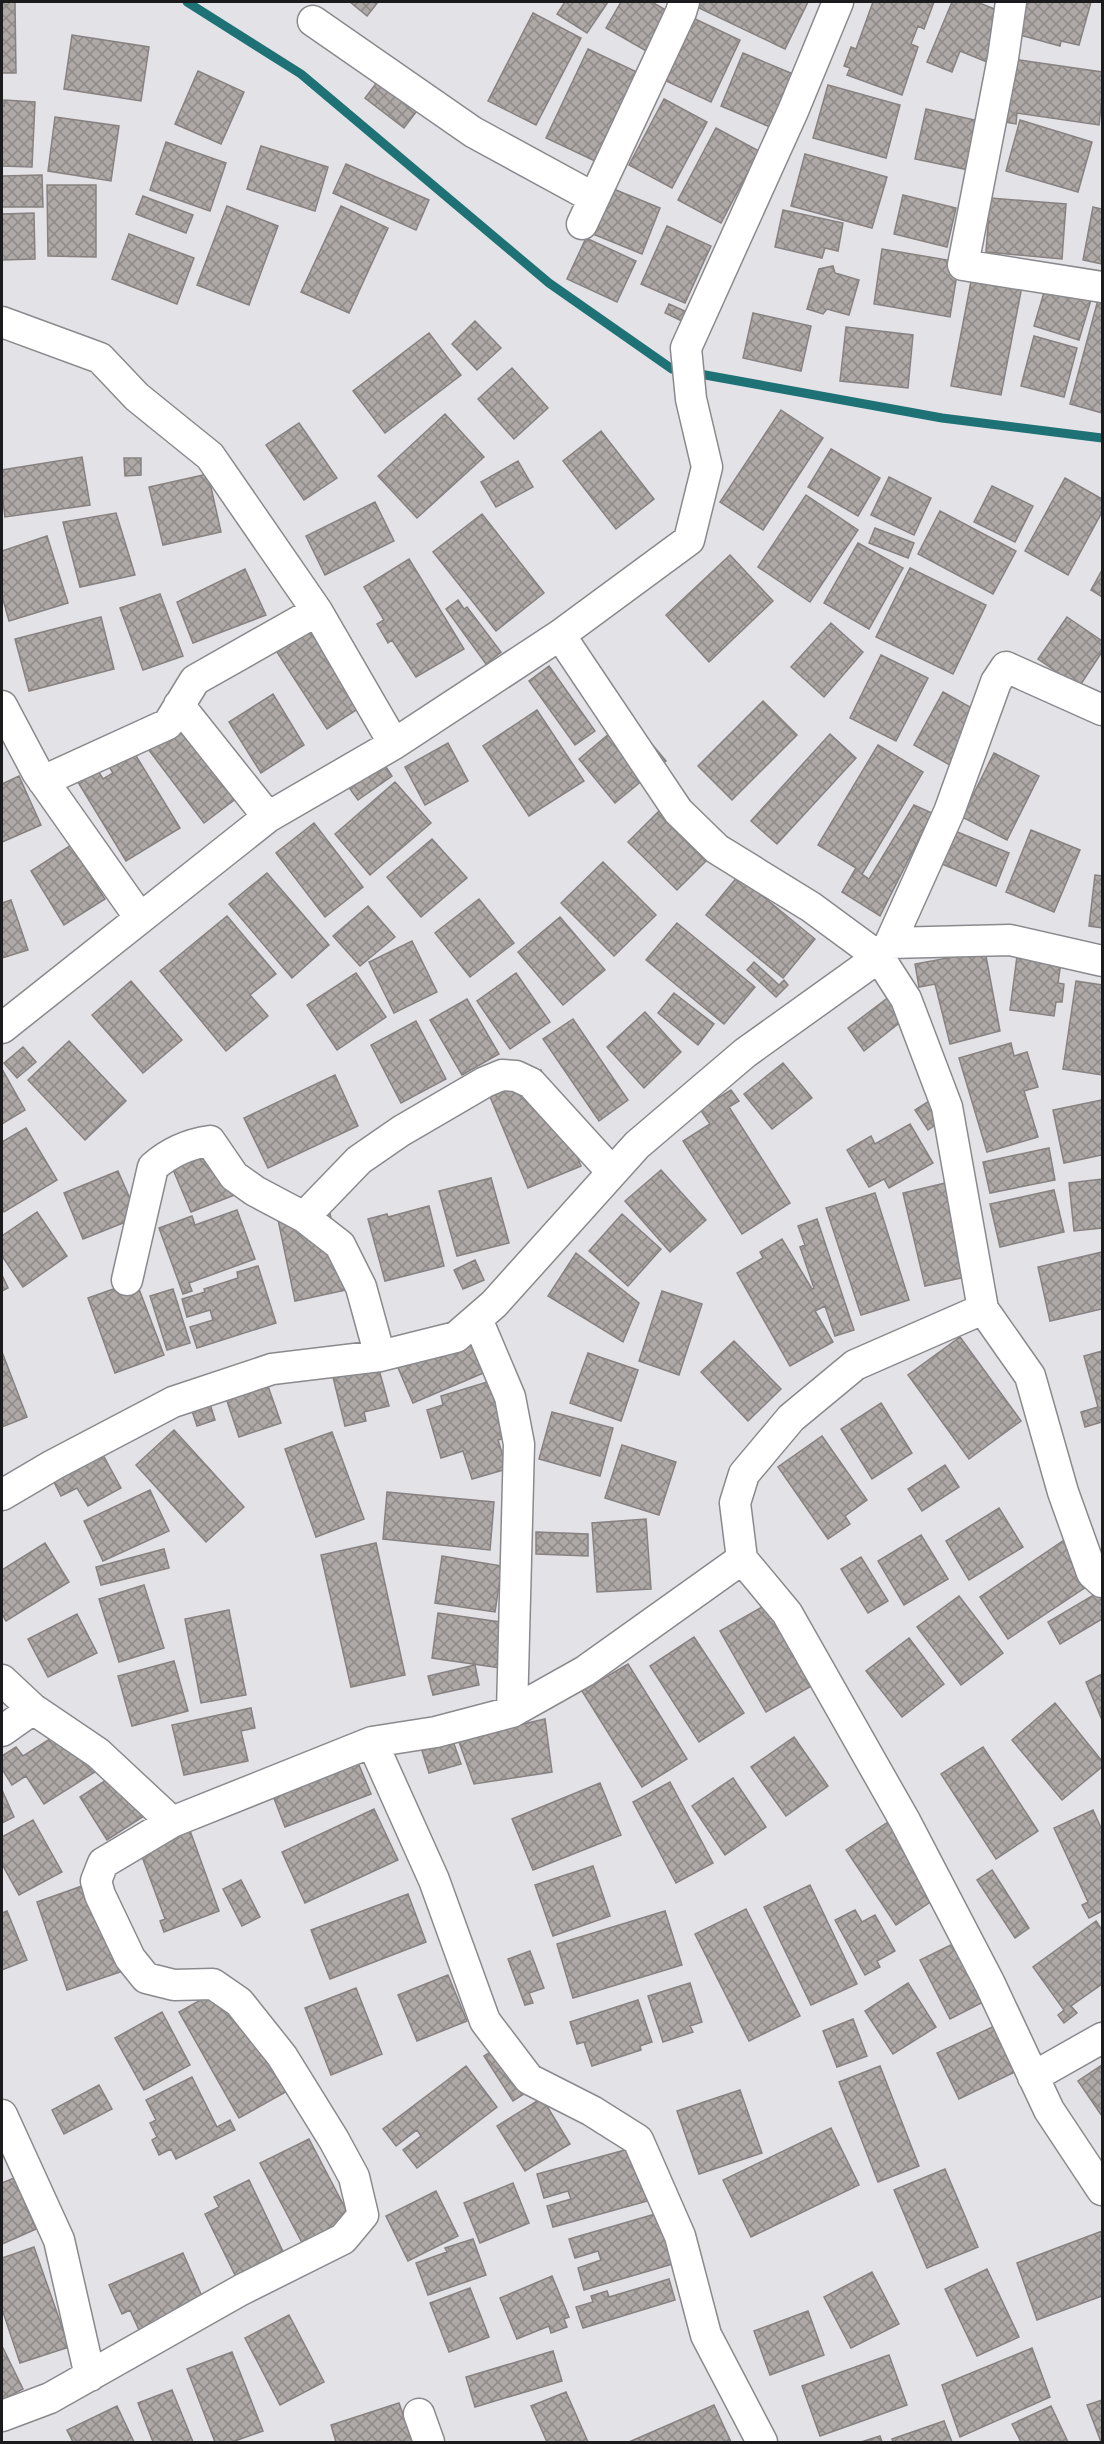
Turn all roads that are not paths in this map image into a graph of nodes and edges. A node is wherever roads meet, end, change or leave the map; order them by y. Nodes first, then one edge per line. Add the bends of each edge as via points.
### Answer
1 (684, 2) edge
2 (1011, 2) edge
3 (831, 4) edge
4 (313, 21) dead end
5 (1102, 287) edge
6 (2, 322) edge
7 (317, 611) junction
8 (560, 635) junction
9 (2, 705) edge
10 (179, 705) junction
11 (1102, 710) edge
12 (394, 744) junction
13 (43, 781) junction
14 (268, 817) junction
15 (140, 918) junction
16 (884, 950) junction
17 (1102, 961) edge
18 (2, 1028) edge
19 (612, 1172) junction
20 (304, 1217) junction
21 (127, 1280) dead end
22 (983, 1309) junction
23 (477, 1319) junction
24 (380, 1356) junction
25 (2, 1494) edge
26 (742, 1559) junction
27 (1102, 1582) edge
28 (2, 1680) edge
29 (33, 1709) junction
30 (512, 1712) junction
31 (2, 1731) edge
32 (372, 1742) junction
33 (172, 1822) junction
34 (1102, 2038) edge
35 (1033, 2077) junction
36 (2, 2115) edge
37 (1102, 2190) edge
38 (90, 2376) junction
39 (419, 2414) dead end
40 (2, 2416) edge
41 (429, 2442) edge
42 (762, 2442) edge

1 - 4 street via 588,211
2 - 5 street via 963,266
3 - 8 street via 794,111 686,348 691,399 707,467 689,540
6 - 7 street via 100,358 137,397 210,456
7 - 10 street via 195,680
7 - 12 street
8 - 12 street
8 - 16 street via 678,811 717,849
9 - 13 street
10 - 13 street via 168,724
10 - 14 street
11 - 16 street via 1006,667 996,682 949,812
12 - 14 street
13 - 15 street
14 - 15 street
15 - 18 street
16 - 17 street via 1010,940
16 - 19 street via 745,1053 637,1145
16 - 22 street via 947,1107
19 - 20 street via 531,1083 502,1076 401,1131 359,1160
19 - 23 street
20 - 21 street via 234,1176 210,1141 193,1143 165,1156 153,1167
20 - 24 street via 340,1245 361,1287
22 - 26 street via 855,1365 791,1418 744,1474 735,1503
22 - 27 street via 1030,1376 1063,1492 1092,1573
23 - 24 street via 456,1337
23 - 30 street via 510,1397 519,1444
24 - 25 street via 272,1369 173,1402
26 - 30 street via 585,1671
26 - 35 street via 787,1613 905,1821 990,1984
28 - 29 street
29 - 31 street
29 - 33 street via 98,1753
30 - 32 street via 436,1732
32 - 33 street
32 - 42 street via 434,1880 485,2021 529,2079 638,2140 680,2236 706,2335
33 - 38 street via 103,1863 96,1881 130,1958 146,1978 174,1985 213,1984 239,2002 282,2056 334,2140 354,2177 363,2215 343,2240 242,2290
34 - 35 street
35 - 37 street via 1049,2110
36 - 38 street via 59,2240
38 - 40 street via 50,2398
39 - 41 street

